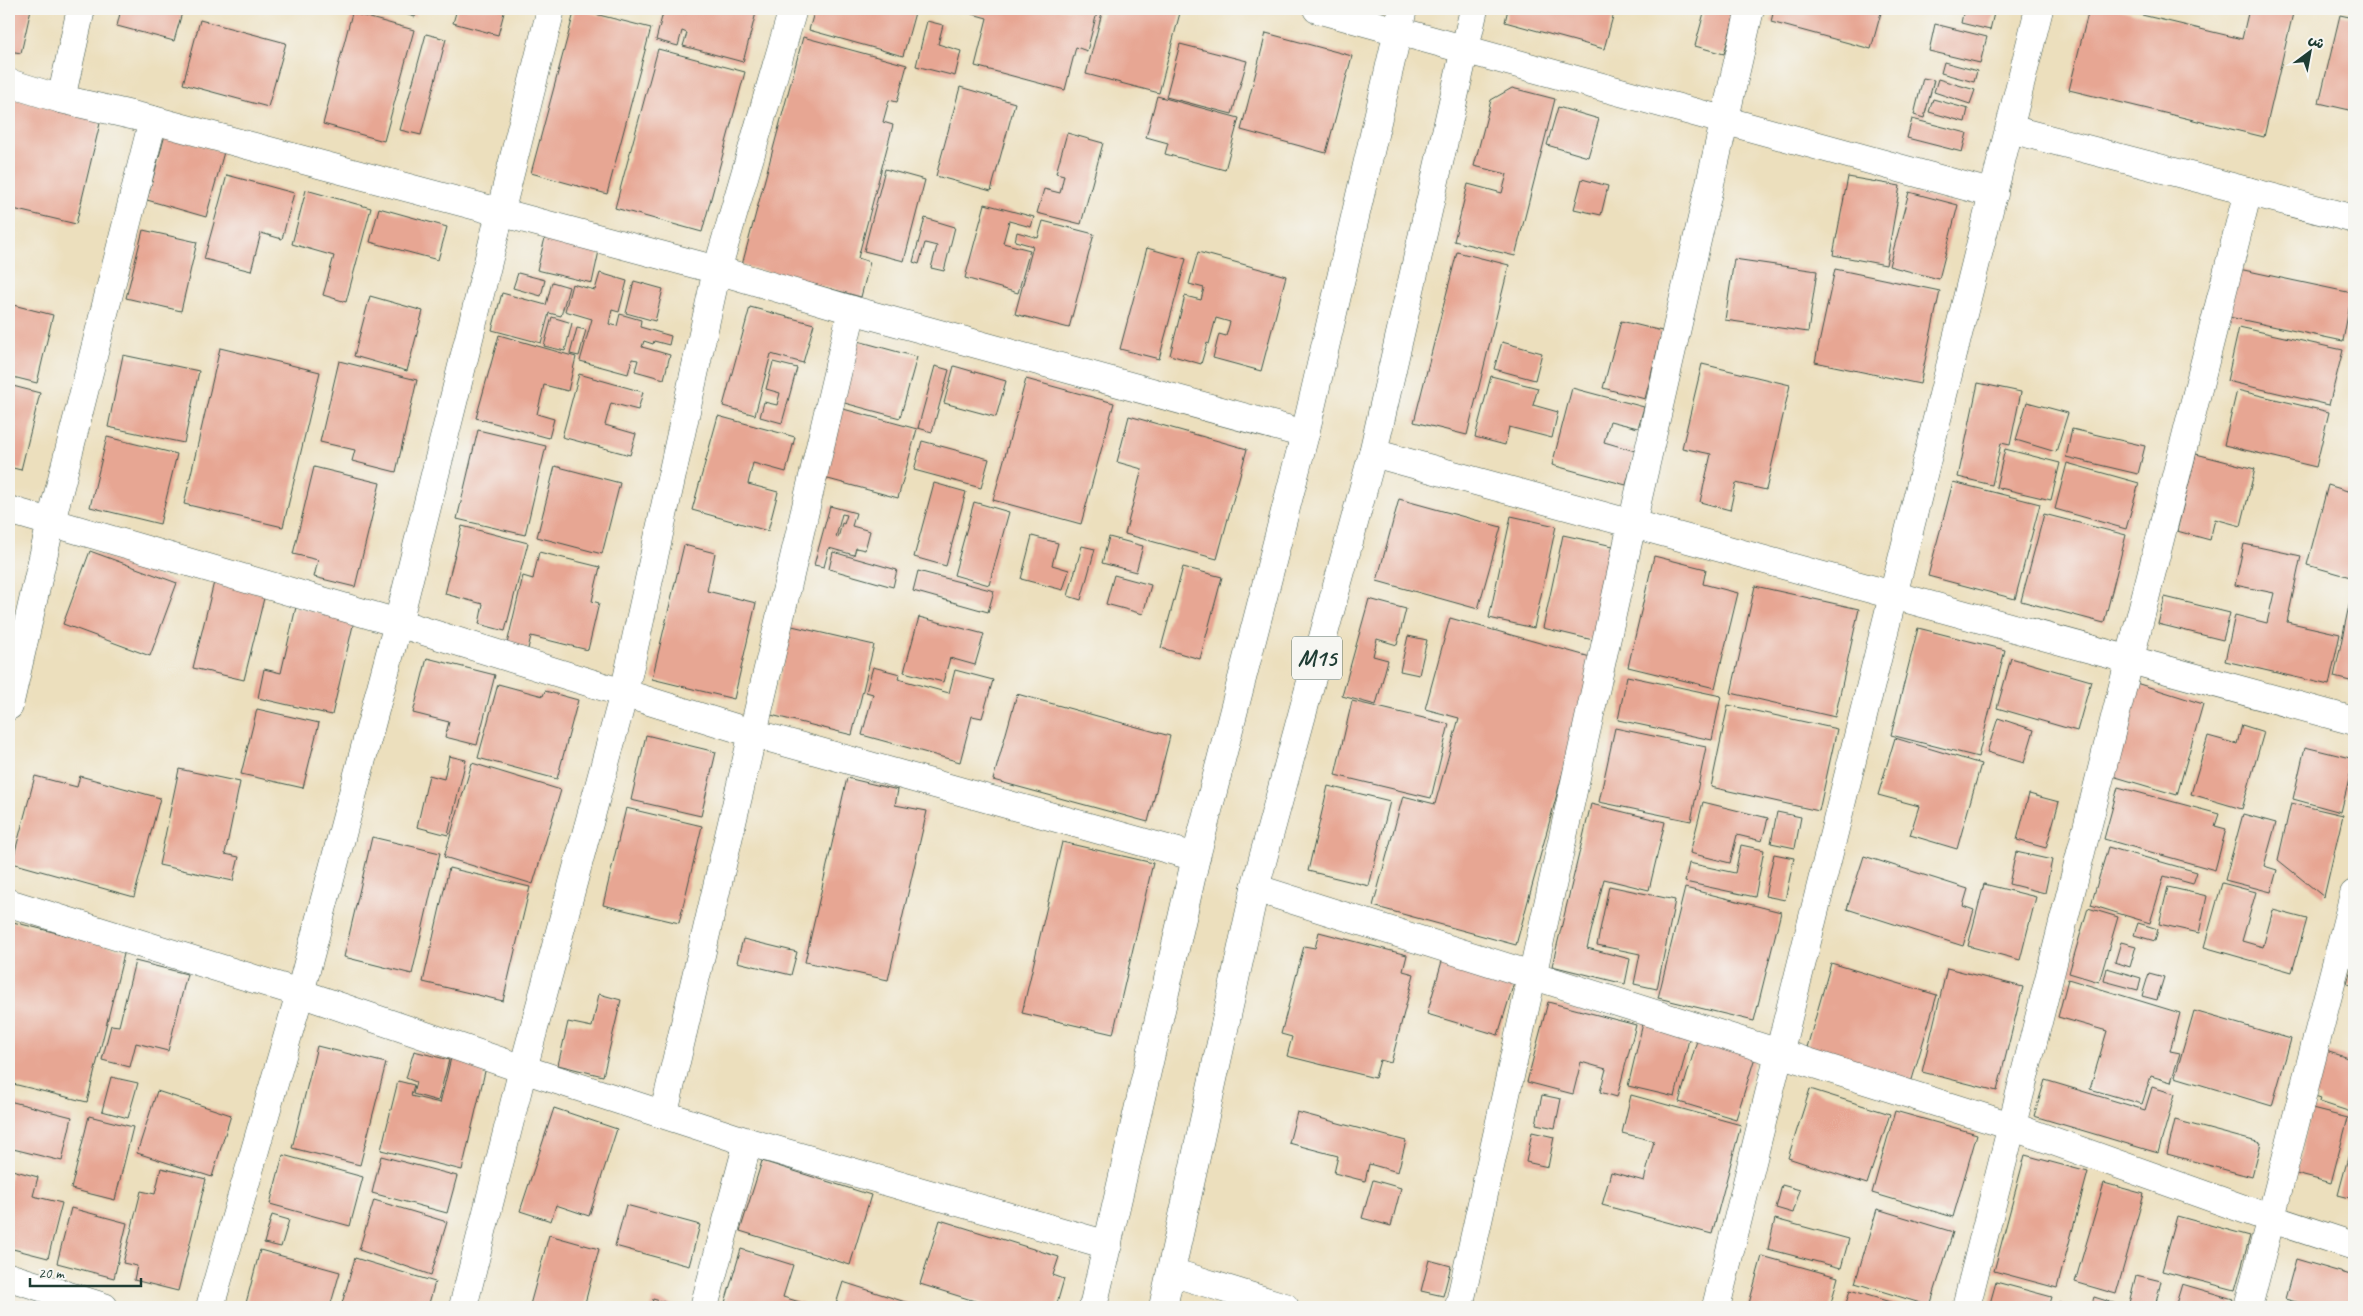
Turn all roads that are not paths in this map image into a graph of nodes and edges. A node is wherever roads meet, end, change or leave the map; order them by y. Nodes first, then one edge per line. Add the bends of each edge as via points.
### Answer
1 (81, 9) edge
2 (551, 9) edge
3 (793, 9) edge
4 (1317, 9) edge
5 (1474, 9) edge
6 (1750, 9) edge
7 (2039, 9) edge
8 (1400, 20) edge
9 (1465, 50) junction
10 (9, 83) edge
11 (61, 99) junction
12 (153, 120) junction
13 (1725, 120) junction
14 (2010, 129) junction
15 (2248, 191) junction
16 (1994, 194) junction
17 (500, 214) junction
18 (2354, 219) edge
19 (717, 270) junction
20 (852, 310) junction
21 (1305, 434) junction
22 (1373, 453) junction
23 (9, 510) edge
24 (51, 522) junction
25 (1632, 524) junction
26 (1892, 595) junction
27 (398, 623) junction
28 (2130, 659) junction
29 (624, 693) junction
30 (9, 706) edge
31 (2354, 721) edge
32 (752, 733) junction
33 (1196, 857) junction
34 (1255, 888) junction
35 (2354, 894) edge
36 (9, 902) edge
37 (1533, 974) junction
38 (300, 993) junction
39 (1778, 1053) junction
40 (523, 1069) junction
41 (664, 1114) junction
42 (2011, 1126) junction
43 (748, 1142) junction
44 (2269, 1218) junction
45 (1108, 1245) junction
46 (2354, 1246) edge
47 (1171, 1272) junction
48 (9, 1277) edge
49 (104, 1307) edge
50 (210, 1307) edge
51 (463, 1307) edge
52 (704, 1307) edge
53 (1093, 1307) edge
54 (1163, 1307) edge
55 (1285, 1307) edge
56 (1459, 1307) edge
57 (1716, 1307) edge
58 (1966, 1307) edge
59 (2248, 1307) edge

1 - 11 main road
2 - 17 main road
3 - 19 main road
4 - 8 main road
5 - 9 main road, M15
6 - 13 main road
7 - 14 main road
8 - 9 main road
8 - 21 main road
9 - 13 main road
9 - 22 main road, M15
10 - 11 main road
11 - 12 main road
12 - 17 main road
12 - 24 main road
13 - 16 main road
13 - 25 main road
14 - 15 main road
14 - 16 main road
15 - 18 main road
15 - 28 main road
16 - 26 main road
17 - 19 main road
17 - 27 main road
19 - 20 main road
19 - 29 main road
20 - 21 main road
20 - 32 main road
21 - 33 main road
22 - 25 main road
22 - 34 main road, M15
23 - 24 main road
24 - 27 main road
24 - 30 main road
25 - 26 main road
25 - 37 main road
26 - 28 main road
26 - 39 main road
27 - 29 main road
27 - 38 main road
28 - 31 main road
28 - 42 main road
29 - 32 main road
29 - 40 main road
32 - 33 main road
32 - 41 main road
33 - 45 main road
34 - 37 main road
34 - 47 main road, M15
35 - 44 main road
36 - 38 main road
37 - 39 main road
37 - 56 main road
38 - 40 main road
38 - 50 main road
39 - 42 main road
39 - 57 main road
40 - 41 main road
40 - 51 main road
41 - 43 main road
42 - 44 main road
42 - 58 main road
43 - 45 main road
43 - 52 main road
44 - 46 main road
44 - 59 main road
45 - 53 main road
47 - 54 main road, M15
47 - 55 main road
48 - 49 main road

